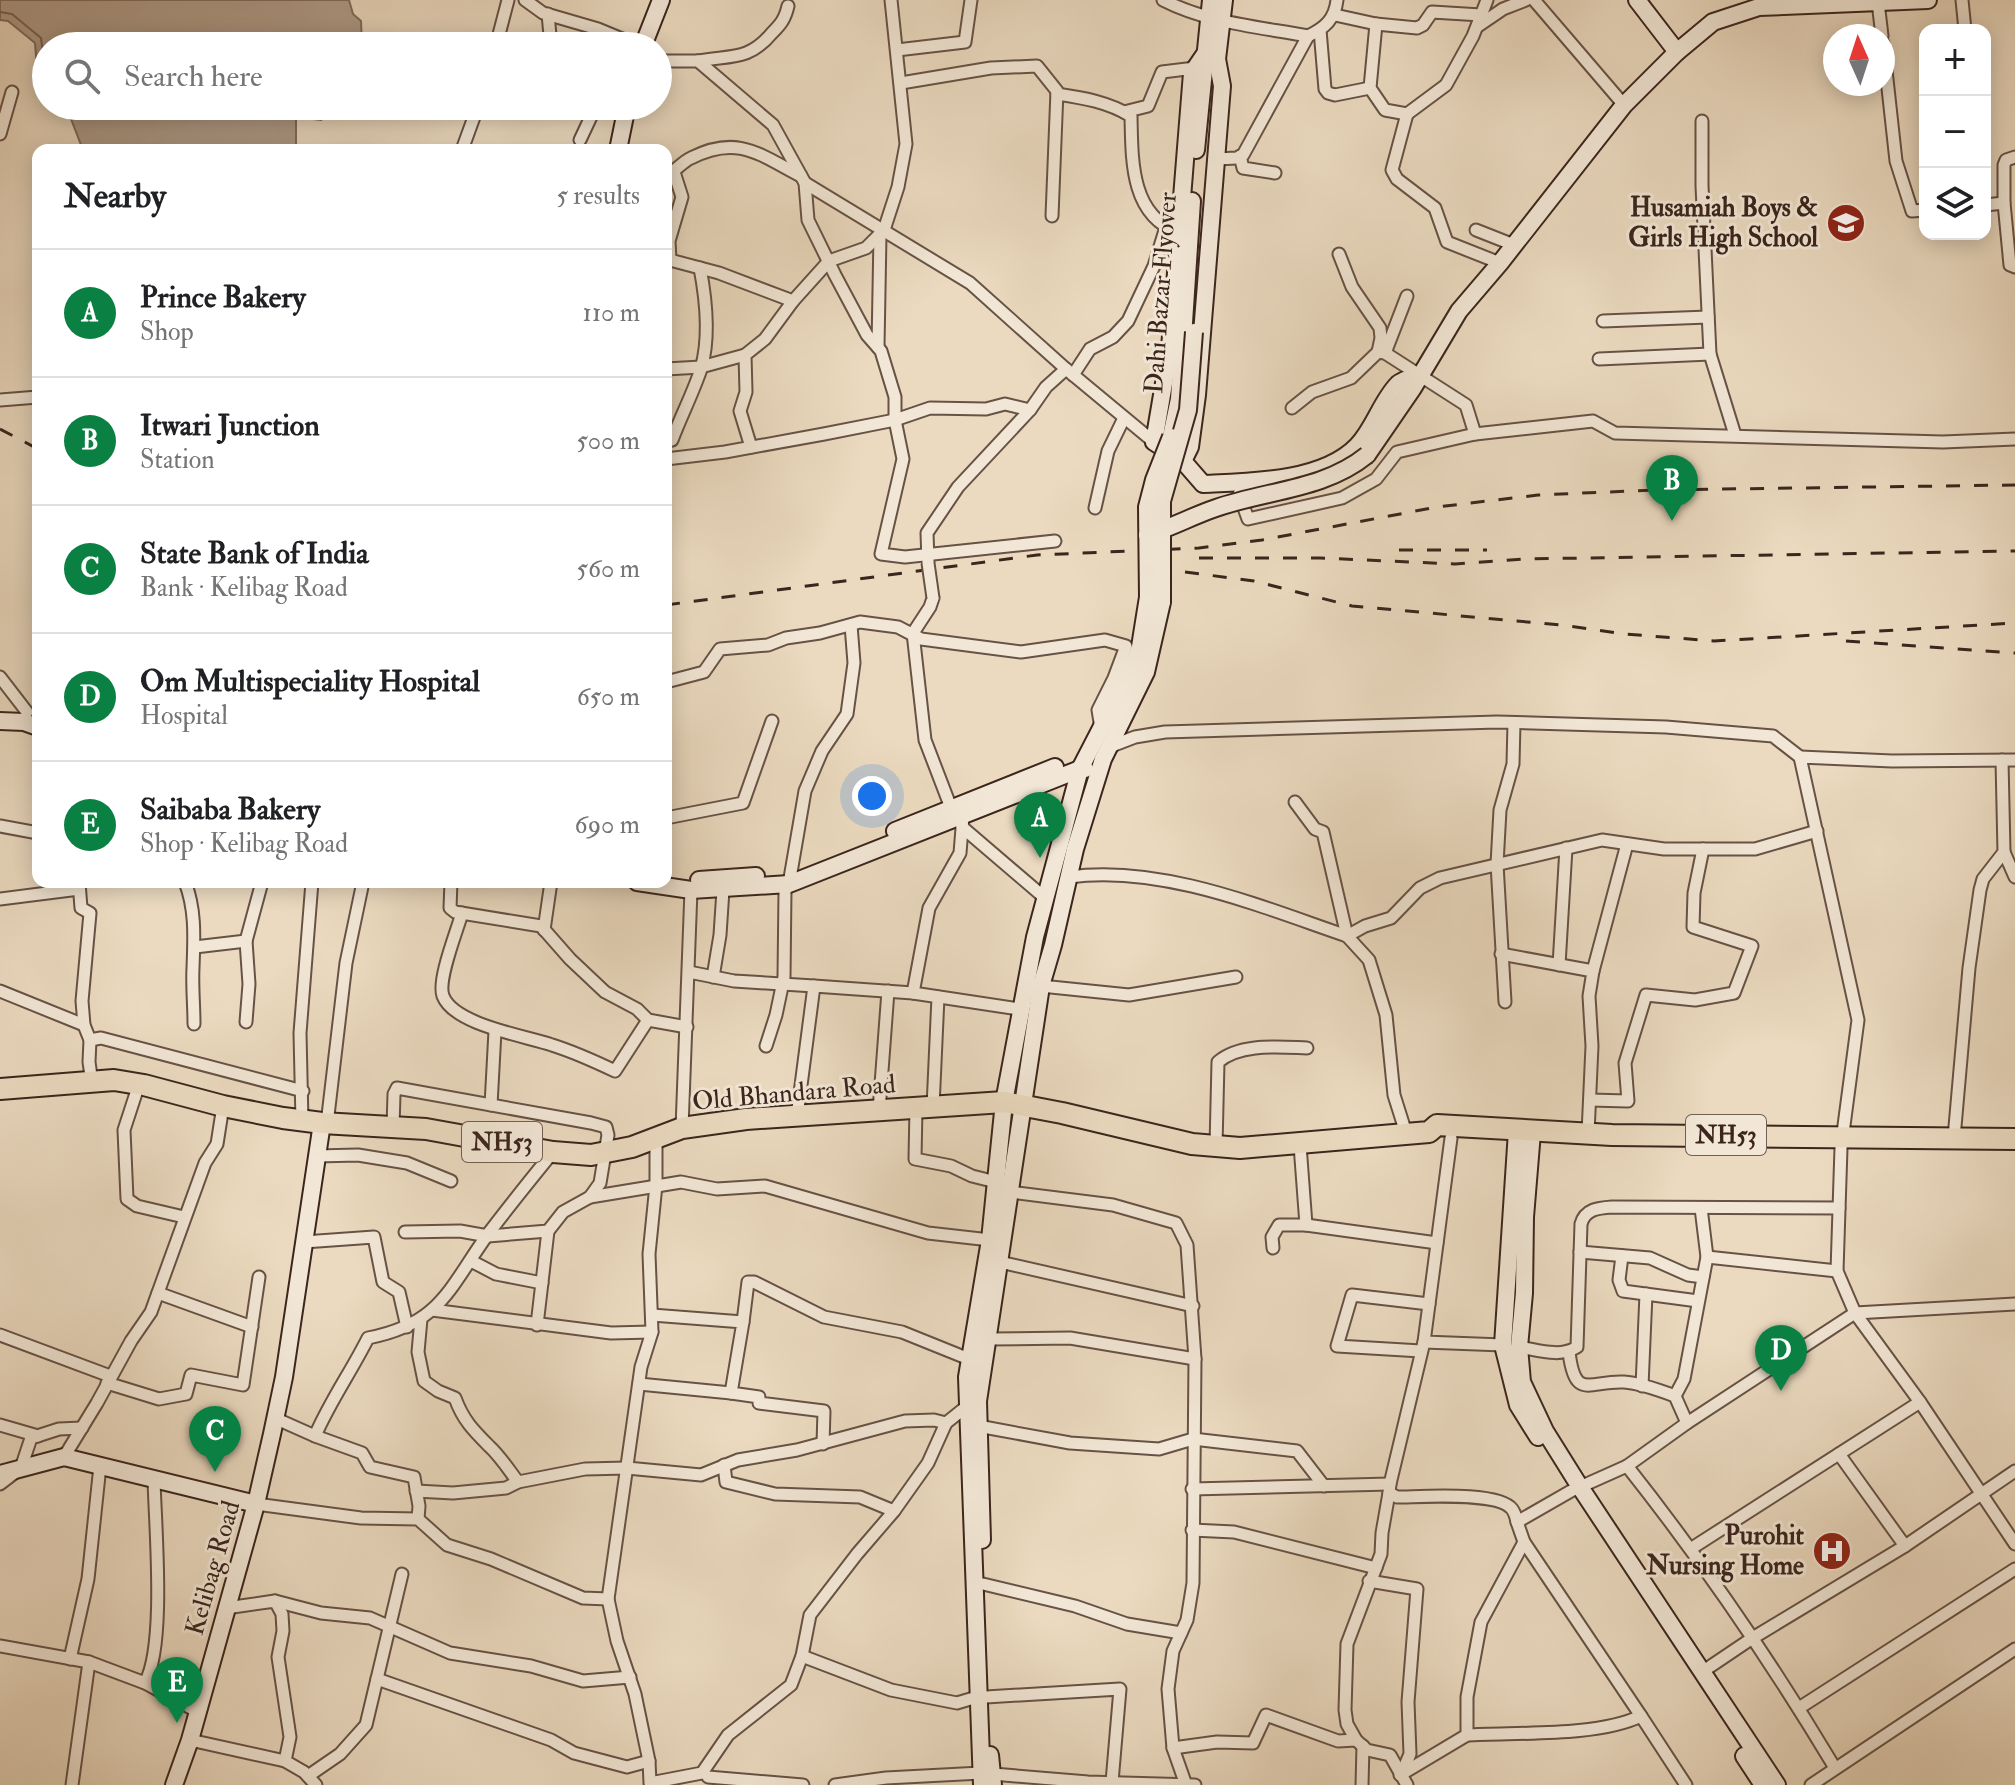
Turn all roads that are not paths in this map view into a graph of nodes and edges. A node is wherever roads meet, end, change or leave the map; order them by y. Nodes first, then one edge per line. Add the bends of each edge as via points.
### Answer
1 (508, 0) edge
2 (525, 0) edge
3 (661, 0) edge
4 (891, 0) edge
5 (971, 0) edge
6 (1163, 0) edge
7 (1211, 0) edge
8 (1224, 0) edge
9 (1337, 0) edge
10 (1487, 0) edge
11 (1526, 0) edge
12 (1534, 0) edge
13 (1637, 0) edge
14 (1928, 0) edge
15 (1962, 0) edge
16 (1807, 2) edge
17 (1878, 2) junction
18 (1759, 3) edge
19 (788, 6) dead end
20 (1446, 6) edge
21 (548, 14) junction
22 (1335, 15) junction
23 (1481, 15) junction
24 (1216, 20) junction
25 (1376, 24) junction
26 (1881, 24) edge
27 (1964, 24) edge
28 (1476, 27) junction
29 (1320, 30) junction
30 (500, 32) edge
31 (550, 32) edge
32 (606, 32) edge
33 (647, 32) edge
34 (1308, 36) junction
35 (897, 50) junction
36 (1677, 52) junction
37 (672, 61) edge
38 (698, 61) junction
39 (1207, 65) junction
40 (901, 83) junction
41 (1370, 88) junction
42 (12, 92) dead end
43 (1057, 94) junction
44 (1889, 96) edge
45 (1624, 105) junction
46 (1124, 112) junction
47 (1407, 114) junction
48 (473, 120) edge
49 (589, 120) edge
50 (624, 120) edge
51 (1702, 121) dead end
52 (0, 134) edge
53 (580, 140) dead end
54 (464, 144) edge
55 (619, 144) edge
56 (1240, 156) junction
57 (2015, 157) edge
58 (1216, 159) junction
59 (672, 172) edge
60 (1275, 173) dead end
61 (672, 178) edge
62 (803, 180) junction
63 (2004, 203) junction
64 (1991, 204) edge
65 (1919, 210) edge
66 (1052, 216) dead end
67 (1172, 229) junction
68 (1476, 230) dead end
69 (672, 231) edge
70 (882, 232) junction
71 (1514, 245) junction
72 (1339, 254) dead end
73 (672, 261) edge
74 (829, 261) junction
75 (1500, 263) junction
76 (2015, 267) edge
77 (700, 268) junction
78 (1407, 296) dead end
79 (793, 301) junction
80 (1708, 317) junction
81 (1603, 321) dead end
82 (878, 347) junction
83 (1382, 352) junction
84 (1710, 354) junction
85 (745, 355) junction
86 (1599, 359) dead end
87 (701, 367) junction
88 (672, 369) edge
89 (1070, 372) junction
90 (1417, 381) junction
91 (32, 397) edge
92 (0, 400) edge
93 (1292, 408) dead end
94 (1030, 410) junction
95 (1124, 418) junction
96 (895, 420) junction
97 (1475, 434) junction
98 (1735, 435) junction
99 (2015, 439) edge
100 (672, 440) edge
101 (1154, 442) junction
102 (751, 447) junction
103 (672, 458) edge
104 (1183, 461) junction
105 (1235, 483) junction
106 (1095, 508) dead end
107 (1154, 532) junction
108 (1055, 541) dead end
109 (928, 559) junction
110 (851, 625) junction
111 (913, 633) junction
112 (0, 677) edge
113 (672, 680) edge
114 (0, 711) edge
115 (32, 719) edge
116 (0, 721) edge
117 (772, 721) dead end
118 (1109, 722) junction
119 (1514, 723) junction
120 (1800, 757) junction
121 (1096, 760) junction
122 (2009, 760) edge
123 (1295, 802) dead end
124 (958, 816) junction
125 (672, 817) edge
126 (0, 826) edge
127 (1817, 831) junction
128 (32, 832) edge
129 (1627, 844) junction
130 (1566, 848) junction
131 (1703, 849) junction
132 (2004, 852) junction
133 (1497, 864) junction
134 (1069, 877) junction
135 (2015, 877) edge
136 (672, 878) edge
137 (790, 878) junction
138 (672, 884) edge
139 (723, 884) junction
140 (691, 885) junction
141 (40, 888) edge
142 (79, 888) edge
143 (188, 888) edge
144 (260, 888) edge
145 (312, 888) edge
146 (362, 888) edge
147 (451, 888) edge
148 (550, 888) edge
149 (1045, 898) junction
150 (0, 899) edge
151 (462, 913) junction
152 (544, 930) junction
153 (1347, 936) junction
154 (246, 941) junction
155 (195, 947) junction
156 (1501, 954) junction
157 (1559, 965) junction
158 (1593, 971) junction
159 (689, 972) junction
160 (713, 977) junction
161 (1236, 977) dead end
162 (782, 985) junction
163 (814, 986) junction
164 (1041, 986) junction
165 (0, 991) edge
166 (888, 991) junction
167 (913, 993) junction
168 (938, 997) junction
169 (1505, 1002) dead end
170 (1019, 1009) junction
171 (648, 1020) junction
172 (246, 1022) dead end
173 (194, 1024) dead end
174 (84, 1025) junction
175 (687, 1027) junction
176 (495, 1031) junction
177 (90, 1040) junction
178 (766, 1046) dead end
179 (1307, 1048) dead end
180 (92, 1083) junction
181 (139, 1084) junction
182 (0, 1089) edge
183 (303, 1091) junction
184 (1590, 1100) junction
185 (1012, 1103) junction
186 (491, 1105) junction
187 (223, 1106) junction
188 (924, 1108) junction
189 (879, 1111) junction
190 (797, 1116) junction
191 (317, 1123) junction
192 (393, 1127) junction
193 (682, 1128) junction
194 (1452, 1132) junction
195 (1406, 1133) junction
196 (1588, 1133) junction
197 (1524, 1137) junction
198 (1954, 1138) junction
199 (656, 1139) junction
200 (2015, 1139) edge
201 (1842, 1142) junction
202 (1300, 1145) junction
203 (1216, 1146) junction
204 (553, 1152) junction
205 (2015, 1152) edge
206 (604, 1153) junction
207 (316, 1156) junction
208 (451, 1181) dead end
209 (996, 1182) junction
210 (656, 1185) junction
211 (1010, 1192) junction
212 (590, 1197) junction
213 (1701, 1208) junction
214 (1839, 1208) junction
215 (184, 1217) junction
216 (1306, 1225) junction
217 (548, 1231) junction
218 (405, 1232) dead end
219 (488, 1236) junction
220 (990, 1240) junction
221 (304, 1242) junction
222 (1437, 1243) junction
223 (1273, 1248) dead end
224 (1580, 1252) junction
225 (1622, 1256) junction
226 (1707, 1257) junction
227 (471, 1261) junction
228 (1000, 1262) junction
229 (1837, 1271) junction
230 (259, 1277) dead end
231 (1703, 1277) junction
232 (542, 1283) junction
233 (158, 1293) junction
234 (1646, 1294) junction
235 (1698, 1301) junction
236 (1429, 1304) junction
237 (2015, 1304) edge
238 (1193, 1306) junction
239 (432, 1310) junction
240 (1855, 1313) junction
241 (652, 1315) junction
242 (421, 1319) junction
243 (743, 1322) junction
244 (537, 1325) junction
245 (252, 1327) junction
246 (407, 1327) junction
247 (652, 1332) junction
248 (0, 1335) edge
249 (988, 1339) junction
250 (1422, 1346) junction
251 (1511, 1346) junction
252 (1569, 1352) junction
253 (969, 1359) junction
254 (1195, 1359) junction
255 (109, 1380) junction
256 (639, 1384) junction
257 (1642, 1386) junction
258 (731, 1393) junction
259 (1675, 1396) junction
260 (1920, 1402) junction
261 (972, 1404) junction
262 (276, 1416) junction
263 (946, 1423) junction
264 (1687, 1423) junction
265 (0, 1425) edge
266 (978, 1426) junction
267 (82, 1428) junction
268 (38, 1436) junction
269 (315, 1436) junction
270 (1193, 1439) junction
271 (823, 1444) junction
272 (1839, 1454) junction
273 (64, 1457) junction
274 (724, 1465) junction
275 (100, 1466) junction
276 (1627, 1466) junction
277 (21, 1468) junction
278 (627, 1468) junction
279 (2015, 1471) edge
280 (0, 1474) edge
281 (154, 1479) junction
282 (518, 1482) junction
283 (0, 1484) edge
284 (1324, 1486) junction
285 (1192, 1489) junction
286 (1390, 1489) junction
287 (1575, 1489) junction
288 (416, 1491) junction
289 (1981, 1494) junction
290 (256, 1504) junction
291 (894, 1511) junction
292 (418, 1519) junction
293 (1517, 1522) junction
294 (1192, 1530) junction
295 (1524, 1542) junction
296 (2015, 1544) edge
297 (1905, 1546) junction
298 (1692, 1548) junction
299 (1376, 1568) junction
300 (2015, 1569) edge
301 (402, 1574) dead end
302 (1369, 1581) junction
303 (983, 1584) junction
304 (608, 1599) junction
305 (275, 1601) junction
306 (226, 1608) junction
307 (390, 1627) junction
308 (1181, 1633) junction
309 (1751, 1639) junction
310 (0, 1646) edge
311 (2015, 1649) edge
312 (802, 1656) junction
313 (70, 1659) junction
314 (89, 1662) junction
315 (1702, 1672) junction
316 (630, 1677) junction
317 (377, 1679) junction
318 (145, 1683) junction
319 (981, 1697) junction
320 (1799, 1708) junction
321 (198, 1712) junction
322 (1641, 1716) junction
323 (1467, 1735) junction
324 (190, 1740) junction
325 (1359, 1743) junction
326 (1173, 1748) junction
327 (285, 1761) junction
328 (649, 1761) junction
329 (1835, 1768) junction
330 (709, 1778) edge
331 (987, 1779) edge
332 (1404, 1780) edge
333 (312, 1781) edge
334 (1112, 1782) junction
335 (650, 1784) edge
336 (72, 1785) edge
337 (174, 1785) edge
338 (803, 1785) edge
339 (835, 1785) edge
340 (1189, 1785) edge
341 (1362, 1785) edge
342 (1686, 1785) edge
343 (1763, 1785) edge
344 (1777, 1785) edge
345 (1811, 1785) edge

1 - 30 street
2 - 21 street
3 - 33 main road
4 - 35 street
5 - 35 street via 965,42
6 - 24 street
7 - 24 main road
8 - 24 main road
9 - 22 street
10 - 23 street
11 - 28 street
12 - 45 street
13 - 36 main road
14 - 17 main road
15 - 27 street
16 - 17 main road
16 - 18 main road
17 - 26 street
18 - 36 main road via 1713,22
19 - 38 street via 785,19 751,54
20 - 23 street
20 - 25 street via 1417,28
21 - 31 street
21 - 32 street
22 - 25 street
22 - 29 street
23 - 28 street
24 - 34 street
24 - 39 main road
25 - 41 street
28 - 47 street via 1446,85
29 - 34 street
29 - 41 street via 1328,93
34 - 56 street
35 - 40 street
36 - 45 main road
37 - 38 street
38 - 62 street via 773,125
39 - 46 street via 1162,72 1148,106
39 - 58 main road via 1222,86
39 - 67 main road via 1192,73
39 - 107 main road, Dahi Bazar Flyover, bridge via 1188,410
40 - 43 street via 1037,66
40 - 70 street via 906,144
41 - 47 street via 1385,110
42 - 52 street
43 - 46 street
43 - 66 street
44 - 65 street via 1896,161 1912,211
45 - 71 main road
46 - 67 street via 1131,116 1133,171 1144,204
47 - 75 street via 1392,170 1397,179 1435,208 1447,242
48 - 54 street
49 - 53 street
50 - 55 main road
51 - 80 street
56 - 58 street
56 - 60 street via 1243,168
57 - 63 street via 2004,165
58 - 104 main road via 1197,395
59 - 62 street via 690,158 742,146
61 - 69 street via 682,197
62 - 70 street
62 - 74 street via 808,220
63 - 64 street
63 - 76 street via 2010,265
67 - 89 street via 1128,321 1090,349
67 - 101 main road via 1170,348
68 - 71 street
70 - 74 street via 866,248
70 - 82 street
70 - 89 street via 970,283
71 - 75 main road
72 - 83 street via 1352,287 1380,328
73 - 77 street
74 - 79 street
74 - 82 street
75 - 90 main road via 1459,311
77 - 79 street
77 - 87 street via 706,328
78 - 83 street
79 - 85 street via 765,339
80 - 81 street
80 - 84 street
82 - 96 street via 895,397
83 - 90 street
83 - 93 street via 1351,378 1312,392
84 - 86 street
84 - 98 street
85 - 87 street
85 - 102 street via 746,392 740,411
87 - 88 street
87 - 100 street
89 - 94 street via 1046,387
89 - 95 street
90 - 97 street via 1466,405
90 - 105 main road via 1399,382 1357,446 1336,461 1277,479
90 - 107 main road, bridge via 1367,455 1349,469
91 - 92 street
94 - 96 street via 1005,404 930,408
94 - 109 street via 958,487 927,533
95 - 101 street
95 - 106 street via 1108,451
96 - 102 street
96 - 109 street via 903,459 881,554
97 - 98 street via 1593,421 1615,433
97 - 105 street via 1397,452 1376,479 1342,498 1248,519
98 - 99 street via 1943,442
101 - 104 main road
102 - 103 street
104 - 105 main road via 1203,484
107 - 118 main road, Dahi Bazar Flyover, bridge via 1162,602 1152,656
108 - 109 street
109 - 111 street, bridge via 933,598
110 - 111 street via 860,622
110 - 113 street via 768,645 720,649 704,672
110 - 137 street via 854,663 847,714 822,751 805,791
111 - 118 street via 921,639 1021,652 1105,640 1126,646 1098,710
111 - 124 street via 925,740
112 - 115 street
114 - 115 main road
115 - 116 main road
117 - 125 street via 743,803
118 - 121 main road, Dahi Bazar Flyover
118 - 121 main road
119 - 120 street via 1750,733 1773,736
119 - 121 street via 1165,732 1135,737
119 - 133 street
120 - 122 street
120 - 127 street
121 - 124 main road
121 - 134 main road
121 - 149 main road
122 - 132 street
123 - 153 street via 1323,832
124 - 137 main road
124 - 149 street
124 - 167 street via 960,853 929,908
126 - 128 street
127 - 131 street via 1755,849
127 - 201 street via 1858,1020
129 - 130 street via 1602,840
129 - 131 street
129 - 158 street
130 - 133 street
130 - 157 street
131 - 184 street via 1693,927 1752,946 1734,993 1695,1000 1646,995 1625,1063 1628,1101
132 - 135 street
132 - 198 street via 1980,890
133 - 153 street via 1440,878 1420,888 1391,918
133 - 156 street
134 - 153 street via 1098,873 1168,882
134 - 164 main road
136 - 140 main road
137 - 139 main road
137 - 162 street via 785,891
138 - 140 main road
139 - 140 main road
139 - 160 street
140 - 159 street
141 - 150 street
142 - 174 street via 81,908 90,913 82,980
143 - 155 street
144 - 154 street
145 - 183 street via 300,1033
146 - 191 street
147 - 151 street via 450,908
148 - 152 street
149 - 170 main road
151 - 152 street
151 - 176 street via 443,997
152 - 171 street via 605,992
153 - 195 street via 1369,960 1386,1015 1394,1095
154 - 155 street
154 - 172 street
155 - 173 street
156 - 157 street
156 - 169 street
157 - 158 street
158 - 184 street
159 - 160 street
159 - 175 street
160 - 162 street
161 - 164 street via 1129,995
162 - 163 street
162 - 178 street
163 - 166 street
163 - 190 street
164 - 185 main road
165 - 174 street
166 - 167 street
166 - 189 street
167 - 168 street
168 - 170 street
168 - 188 street
170 - 185 main road
171 - 175 street
171 - 176 street via 615,1071 550,1044
174 - 177 street
175 - 193 street
176 - 186 street
177 - 180 street
177 - 183 street via 101,1038
179 - 203 street via 1266,1047 1227,1054 1218,1062
180 - 181 highway, Old Bhandara Road / NH53
180 - 182 highway, Old Bhandara Road / NH53
181 - 187 highway, Old Bhandara Road / NH53
181 - 215 street via 124,1130 127,1199
183 - 191 street
184 - 196 street
185 - 188 highway, Old Bhandara Road / NH53
185 - 203 highway, Old Bhandara Road / NH53
185 - 209 main road
185 - 211 main road
186 - 192 street via 397,1088
186 - 206 street via 606,1127
187 - 191 highway, Old Bhandara Road / NH53
187 - 215 street via 217,1144
188 - 189 highway, Old Bhandara Road / NH53
188 - 209 street via 915,1159
189 - 190 highway, Old Bhandara Road / NH53
190 - 193 highway, Old Bhandara Road / NH53
191 - 192 highway, Old Bhandara Road / NH53
191 - 207 main road, Kelibag Road
192 - 204 highway, Old Bhandara Road / NH53
193 - 199 highway, Old Bhandara Road / NH53
194 - 195 highway, NH53 via 1437,1138 1429,1132
194 - 197 highway, NH53
194 - 222 street
195 - 202 highway, Old Bhandara Road / NH53
196 - 197 highway, NH53
196 - 201 highway, NH53
197 - 201 highway, NH53 via 1590,1148
197 - 251 main road via 1524,1293
198 - 200 highway, NH53
198 - 201 highway, NH53
199 - 206 highway, Old Bhandara Road / NH53
199 - 210 street
201 - 205 highway, NH53
201 - 214 street
202 - 203 highway, Old Bhandara Road / NH53
202 - 216 street
204 - 206 highway, Old Bhandara Road / NH53
204 - 219 street
206 - 212 street via 600,1183
207 - 208 street via 358,1155 407,1163
207 - 221 main road, Kelibag Road
209 - 220 main road
210 - 212 street
210 - 220 street via 765,1186 928,1233
210 - 241 street via 649,1254
211 - 228 main road
211 - 238 street via 1113,1205 1176,1223 1187,1245
212 - 217 street via 563,1212
213 - 214 street
213 - 224 street via 1612,1207 1588,1212 1581,1224
213 - 226 street
214 - 229 street
215 - 233 street
216 - 222 street
216 - 223 street via 1279,1225
217 - 219 street
217 - 232 street
218 - 219 street
219 - 227 street
220 - 253 main road
221 - 246 street via 374,1237 383,1282 399,1292
221 - 262 main road, Kelibag Road
222 - 236 street
224 - 225 street
224 - 252 street via 1577,1347
225 - 231 street via 1650,1258
225 - 234 street via 1619,1286
226 - 229 street
226 - 231 street
227 - 232 street via 496,1274
227 - 239 street
228 - 238 street
228 - 249 main road
229 - 240 street
230 - 245 street
231 - 235 street
232 - 244 street
233 - 245 street
233 - 255 street
234 - 235 street
234 - 257 street
235 - 259 street via 1684,1379
236 - 250 street
236 - 250 street via 1352,1295 1337,1346
237 - 240 street
238 - 254 street
239 - 242 street
239 - 244 street
240 - 260 street
240 - 264 street
241 - 243 street
241 - 247 street
242 - 246 street
242 - 282 street via 418,1352 424,1381 455,1398 462,1417
243 - 253 street via 748,1282 754,1282 824,1317 902,1332
243 - 258 street
244 - 247 street
245 - 255 street via 243,1385 191,1375 186,1394 159,1399
246 - 269 street via 368,1338
247 - 256 street
248 - 255 street
249 - 254 street via 1070,1338
249 - 261 main road
250 - 251 street
250 - 286 street
251 - 252 street
251 - 287 main road via 1522,1382
252 - 257 street via 1571,1372 1587,1386
253 - 261 main road
254 - 270 street
255 - 267 street
256 - 258 street
256 - 278 street
257 - 259 street
258 - 271 street via 759,1397 759,1403 824,1411
259 - 264 street
260 - 272 street
260 - 289 street
261 - 263 street
261 - 266 main road
261 - 319 main road
262 - 269 street
262 - 290 main road, Kelibag Road
263 - 271 street via 905,1421
263 - 291 street via 928,1463
264 - 276 street
265 - 268 street
266 - 270 street via 1070,1443 1159,1449
266 - 303 main road
267 - 268 street
267 - 273 street
268 - 277 street via 31,1438
269 - 288 street via 362,1453 370,1467 414,1477
270 - 284 street via 1297,1451
270 - 285 street
271 - 274 street
272 - 297 street
272 - 298 street
273 - 275 main road
273 - 277 main road
274 - 278 street via 701,1475
274 - 291 street via 726,1482 775,1494 860,1497
275 - 281 main road
275 - 313 street via 88,1579
276 - 287 street
276 - 298 street
277 - 280 main road
277 - 283 street
278 - 282 street via 585,1469
278 - 304 street
279 - 289 street
281 - 290 main road
281 - 318 street via 157,1606 152,1670
282 - 288 street via 453,1493
284 - 285 street
284 - 286 street
285 - 294 street
286 - 293 street via 1397,1497 1502,1502
286 - 299 street
287 - 293 street
287 - 315 main road
287 - 343 main road
288 - 292 street
289 - 296 street
289 - 297 street
290 - 292 street via 361,1518
290 - 306 main road, Kelibag Road
291 - 312 street via 810,1615
292 - 304 street via 447,1545 583,1598
293 - 295 street
294 - 299 street via 1234,1532
294 - 308 street via 1193,1583
295 - 322 street
295 - 323 street via 1481,1622 1467,1697
297 - 309 street
298 - 309 street
299 - 302 street
300 - 320 street
301 - 307 street
302 - 325 street via 1347,1644 1345,1710
302 - 332 street via 1417,1589 1408,1702 1410,1754
303 - 308 street via 1127,1624
303 - 319 main road
304 - 316 street
305 - 306 street
305 - 307 street via 370,1618
305 - 327 street via 282,1614 278,1657 290,1737
306 - 321 main road, Kelibag Road
307 - 316 street via 450,1653 583,1681
307 - 317 street
308 - 326 street via 1168,1689
309 - 315 street
309 - 320 street
310 - 313 street
311 - 329 street
312 - 319 street via 891,1690 957,1703
312 - 330 street via 791,1685 728,1735
313 - 314 street
314 - 318 street
314 - 336 street
315 - 344 main road
316 - 328 street
317 - 328 street via 551,1740 574,1753 627,1767
317 - 333 street via 366,1725
318 - 321 street
319 - 331 main road
319 - 334 street via 1120,1689
320 - 329 street
321 - 324 main road, Kelibag Road
322 - 323 street via 1593,1728
322 - 342 street
323 - 332 street
324 - 327 street
324 - 337 main road, Kelibag Road
325 - 326 street via 1338,1741 1266,1715 1253,1743
325 - 332 street via 1390,1755
325 - 341 street
326 - 340 street
327 - 333 street
328 - 335 street
329 - 345 street
330 - 335 street
330 - 338 street
331 - 334 street
331 - 339 street via 886,1778
334 - 340 street

